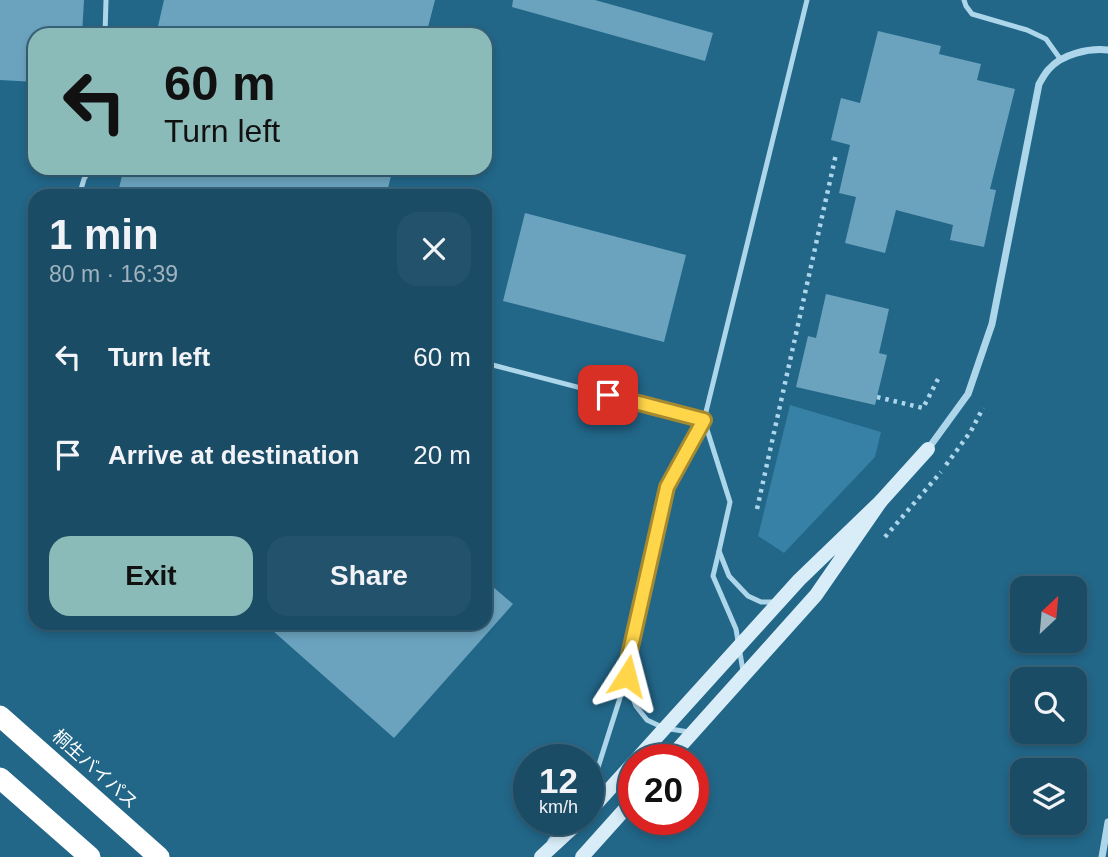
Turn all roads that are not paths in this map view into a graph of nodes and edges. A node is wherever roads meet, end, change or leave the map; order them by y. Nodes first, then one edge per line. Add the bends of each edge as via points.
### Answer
1 (106, 0) edge
2 (807, 0) edge
3 (964, 0) edge
4 (105, 28) edge
5 (1108, 50) edge
6 (1061, 60) junction
7 (492, 365) edge
8 (704, 420) junction
9 (928, 449) joint
10 (881, 501) junction
11 (719, 551) junction
12 (779, 602) junction
13 (739, 648) junction
14 (743, 675) junction
15 (627, 676) junction
16 (0, 716) edge
17 (664, 728) junction
18 (692, 733) junction
19 (650, 744) edge
20 (682, 744) edge
21 (604, 749) edge
22 (0, 778) edge
23 (618, 780) edge
24 (604, 795) edge
25 (618, 817) edge
26 (1108, 822) edge
27 (555, 835) edge
28 (564, 835) edge
29 (90, 857) edge
30 (159, 857) edge
31 (539, 857) edge
32 (582, 857) edge
33 (1102, 857) edge

1 - 4 lane
2 - 8 lane
3 - 6 lane via 972,14 1046,39
5 - 6 street via 1081,52
6 - 9 street via 1040,84 992,324 968,394
7 - 8 lane
8 - 11 lane via 730,502
8 - 15 lane via 667,487
9 - 10 street
10 - 12 street
10 - 14 street via 816,595
11 - 12 lane via 729,576 748,596
11 - 13 lane via 713,576 736,629
12 - 13 street
13 - 14 lane
13 - 17 street
14 - 18 street
15 - 17 lane via 636,706 647,720
15 - 21 lane
16 - 30 highway, 桐生バイパス
17 - 18 lane
17 - 19 street
18 - 20 street
22 - 29 highway
23 - 24 street
25 - 32 street
26 - 33 street
27 - 31 lane
28 - 31 street

